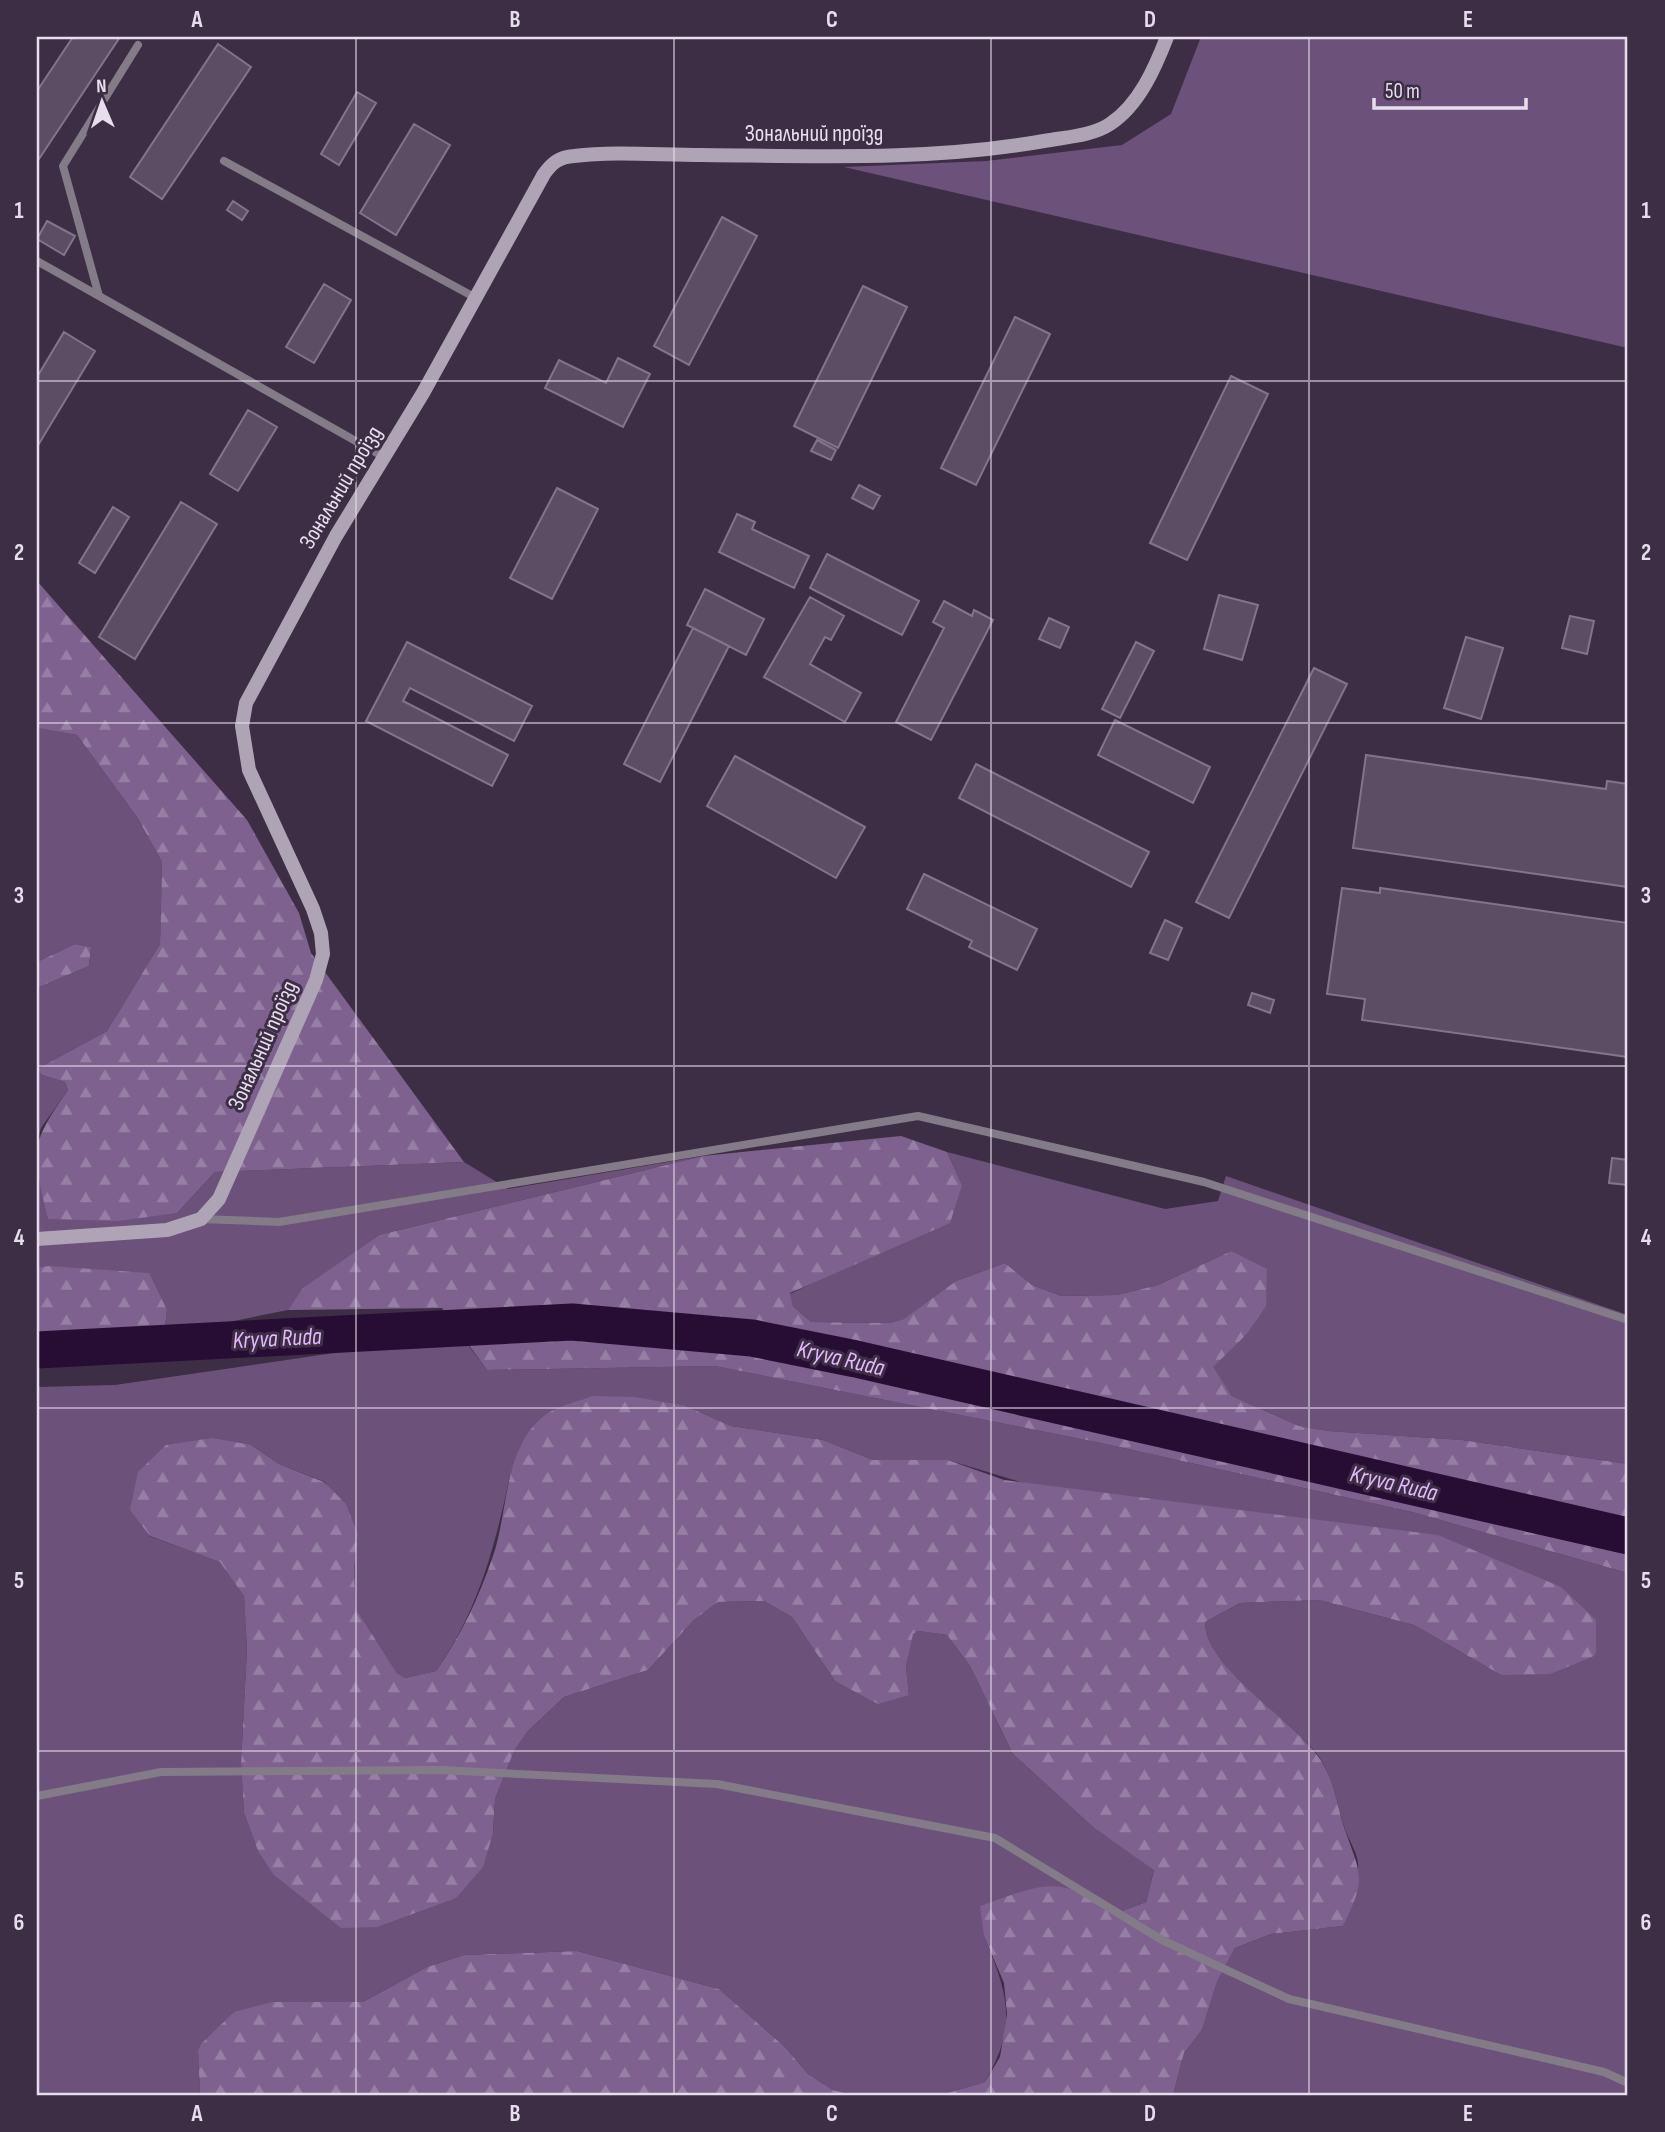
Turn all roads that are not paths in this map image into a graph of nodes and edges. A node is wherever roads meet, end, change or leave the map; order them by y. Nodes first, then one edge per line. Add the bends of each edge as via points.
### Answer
1 (1167, 37) edge
2 (138, 45) dead end
3 (224, 161) dead end
4 (37, 261) edge
5 (99, 296) junction
6 (476, 298) junction
7 (384, 457) junction
8 (201, 1219) junction
9 (37, 1239) edge
10 (1628, 1320) edge
11 (37, 1796) edge
12 (1628, 2083) edge

1 - 6 street, Зональний проїзд via 1131,105 1107,127 1083,134 982,151 902,156 572,156 555,161
2 - 5 lane via 63,166
3 - 6 lane
4 - 5 lane
5 - 7 lane
6 - 7 street, Зональний проїзд
7 - 8 street, Зональний проїзд via 246,703 242,726 249,770 313,909 323,954 306,1005 219,1199
8 - 9 street via 167,1230
8 - 10 lane via 279,1222 918,1116 1204,1182
11 - 12 lane via 161,1772 441,1770 717,1784 995,1839 1162,1940 1289,2000 1604,2072

